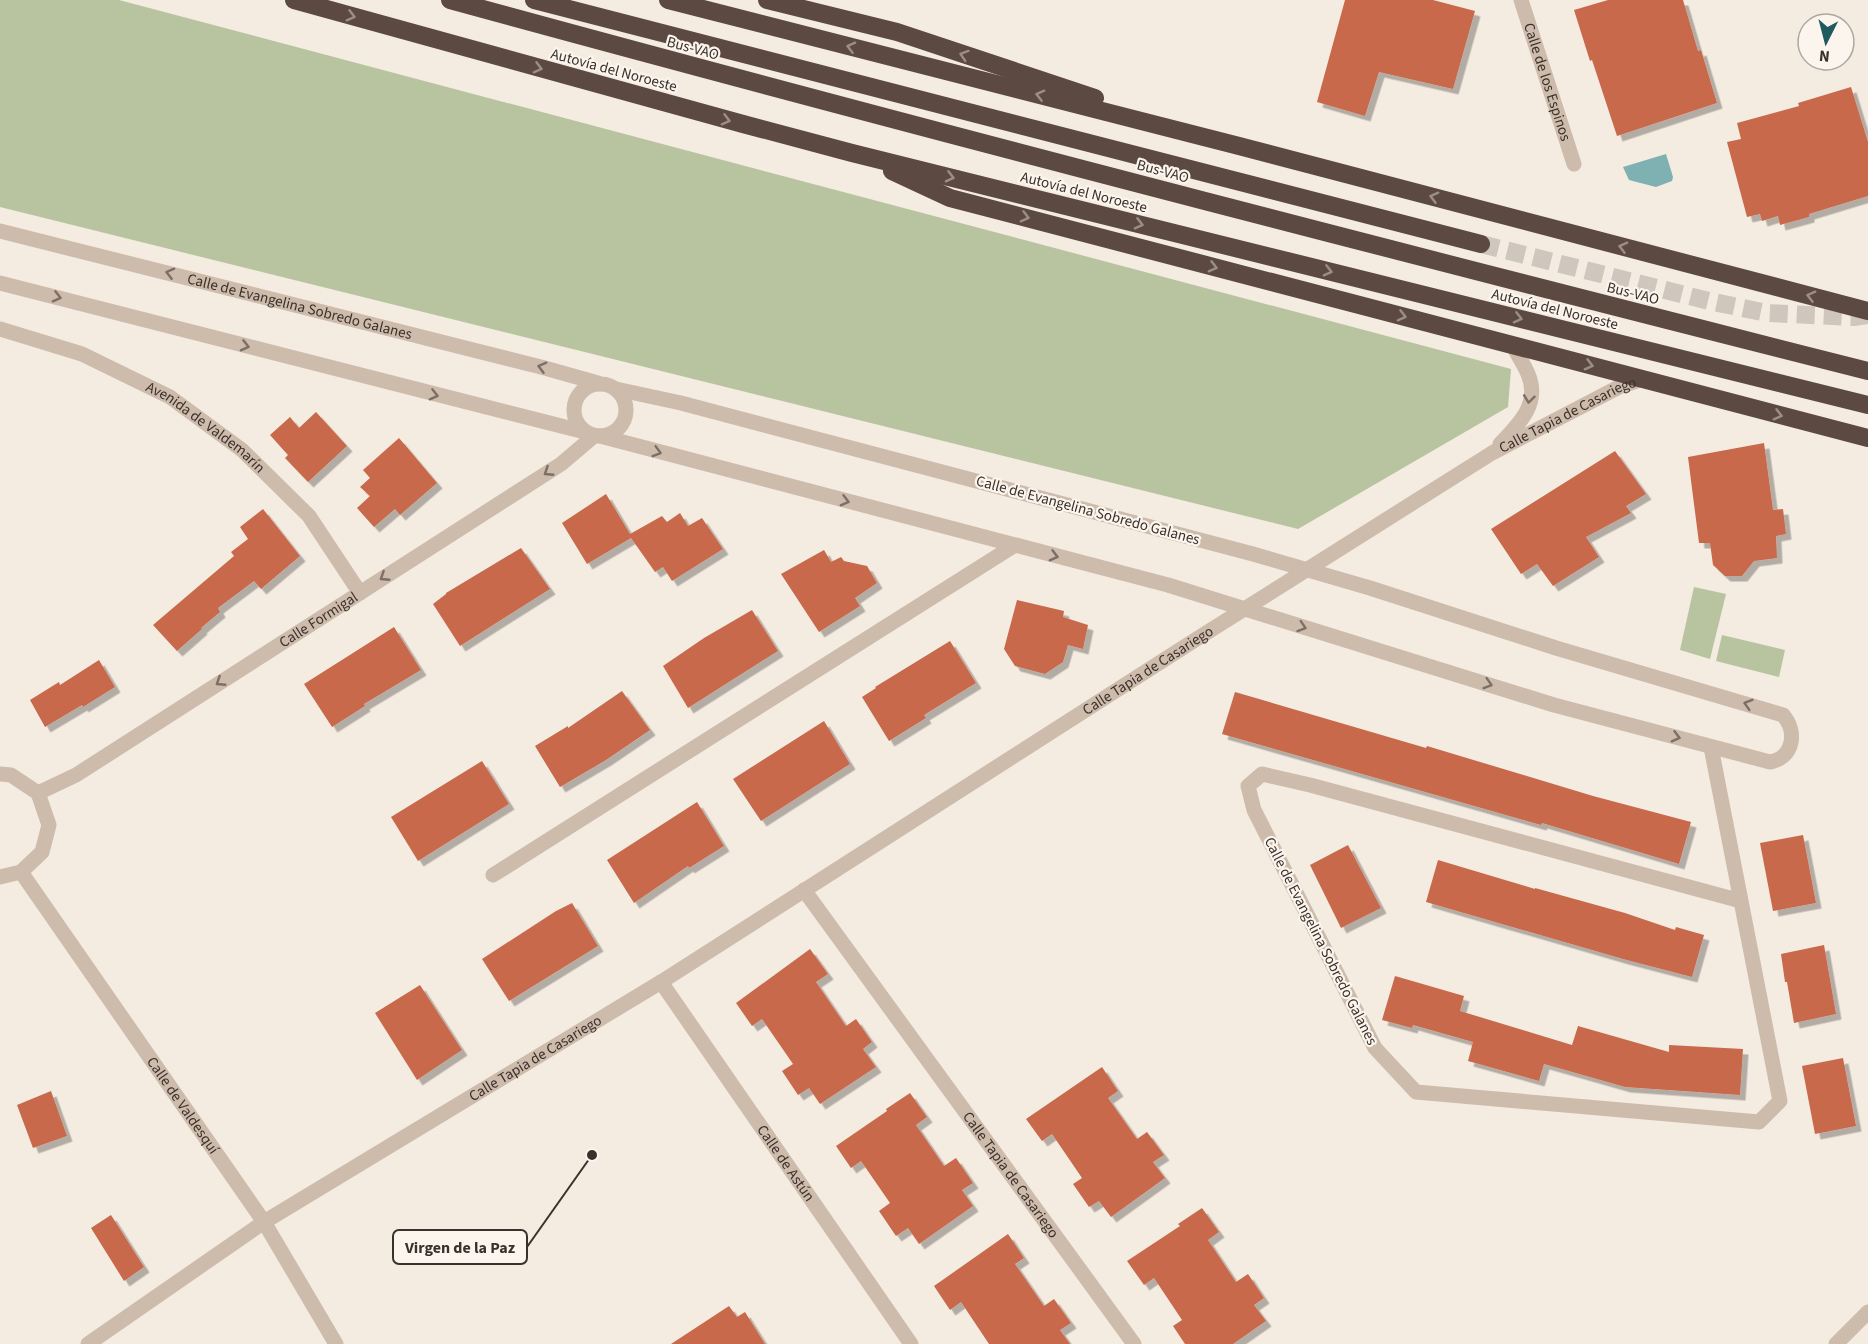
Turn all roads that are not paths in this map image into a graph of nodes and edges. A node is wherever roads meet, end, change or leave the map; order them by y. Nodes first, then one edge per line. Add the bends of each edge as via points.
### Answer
1 (294, 0) edge
2 (450, 0) edge
3 (534, 0) edge
4 (668, 0) edge
5 (767, 0) edge
6 (1521, 0) edge
7 (1239, 146) junction
8 (852, 153) junction
9 (1574, 164) dead end
10 (0, 231) edge
11 (1481, 244) tunnel mouth
12 (0, 283) edge
13 (1868, 311) edge
14 (0, 329) edge
15 (1513, 345) junction
16 (1868, 371) edge
17 (1643, 379) junction
18 (598, 383) junction
19 (616, 389) junction
20 (1868, 405) edge
21 (593, 435) junction
22 (1868, 438) edge
23 (1492, 453) junction
24 (1015, 545) junction
25 (1307, 570) junction
26 (360, 593) junction
27 (1246, 608) junction
28 (1711, 747) junction
29 (0, 774) edge
30 (38, 793) junction
31 (21, 872) junction
32 (493, 875) dead end
33 (0, 876) edge
34 (804, 890) junction
35 (1741, 901) junction
36 (661, 982) junction
37 (264, 1222) junction
38 (1868, 1312) edge
39 (88, 1344) edge
40 (336, 1344) edge
41 (911, 1344) edge
42 (1134, 1344) edge
43 (1836, 1344) edge

1 -> 8 highway, Autovía del Noroeste
2 - 16 highway, Bus-VAO via 1476,272
3 - 11 highway
7 -> 4 highway
7 -> 5 highway via 897,32
6 - 9 street, Calle de los Espinos
13 -> 7 highway
8 -> 15 highway via 951,198
8 -> 20 highway, Autovía del Noroeste
18 -> 10 street, Calle de Evangelina Sobredo Galanes
12 -> 21 street, Calle de Evangelina Sobredo Galanes
14 - 26 street, Avenida de Valdemarín via 82,354 170,397 242,450 309,516
15 -> 17 highway
15 -> 23 street, Calle Tapia de Casariego via 1529,375 1530,403 1524,418
17 -> 22 highway
17 - 23 street, Calle Tapia de Casariego via 1619,387
18 - 19 street
18 - 21 street via 583,389 574,403 575,419
19 - 21 street via 625,402 625,418 609,435
19 - 25 street, Calle de Evangelina Sobredo Galanes
21 -> 24 street, Calle de Evangelina Sobredo Galanes
21 -> 26 street, Calle Formigal via 561,464
23 - 25 street, Calle Tapia de Casariego
24 -> 27 street, Calle de Evangelina Sobredo Galanes
24 - 32 street
25 - 27 street, Calle Tapia de Casariego
28 -> 25 street, Calle de Evangelina Sobredo Galanes via 1770,762 1788,751 1792,733 1783,715
26 -> 30 street, Calle Formigal via 76,775
27 -> 28 street, Calle de Evangelina Sobredo Galanes via 1554,705
27 - 34 street, Calle Tapia de Casariego
28 - 35 street, Calle de Evangelina Sobredo Galanes
29 - 30 street via 11,774
30 - 31 street via 49,825 42,852
31 - 33 street
31 - 37 street, Calle de Valdesquí
34 - 36 street, Calle Tapia de Casariego
34 - 42 street, Calle Tapia de Casariego
35 - 35 street, Calle de Evangelina Sobredo Galanes via 1780,1101 1759,1122 1416,1092 1375,1048 1254,810 1248,786 1262,774 1310,785
36 - 37 street, Calle Tapia de Casariego
36 - 41 street, Calle de Astún
37 - 39 street, Calle Tapia de Casariego
37 - 40 street, Calle de Valdesquí
38 - 43 street

